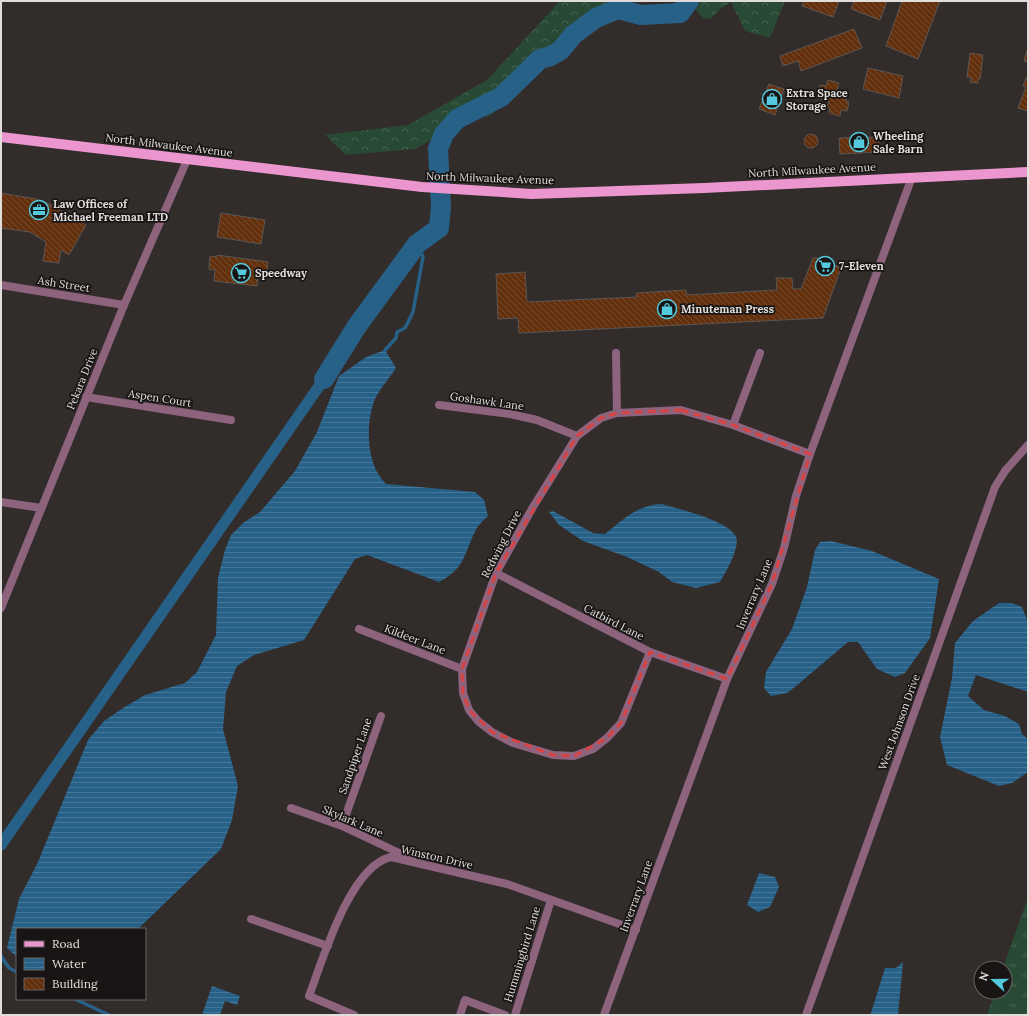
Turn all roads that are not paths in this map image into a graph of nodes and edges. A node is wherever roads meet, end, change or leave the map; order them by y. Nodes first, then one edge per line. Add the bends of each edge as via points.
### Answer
1 (1, 137) edge
2 (187, 160) junction
3 (1028, 172) edge
4 (912, 177) junction
5 (1, 285) edge
6 (124, 305) junction
7 (616, 353) dead end
8 (760, 353) dead end
9 (86, 397) junction
10 (439, 405) dead end
11 (617, 413) junction
12 (231, 420) dead end
13 (733, 424) junction
14 (577, 436) junction
15 (1028, 445) edge
16 (810, 454) junction
17 (1, 502) edge
18 (41, 508) junction
19 (496, 573) junction
20 (1, 608) edge
21 (359, 629) dead end
22 (650, 652) junction
23 (462, 669) junction
24 (727, 678) junction
25 (381, 716) dead end
26 (291, 808) dead end
27 (342, 826) junction
28 (427, 866) junction
29 (551, 900) junction
30 (251, 919) dead end
31 (636, 930) junction
32 (328, 946) junction
33 (354, 1015) edge
34 (460, 1015) edge
35 (505, 1015) edge
36 (515, 1015) edge
37 (604, 1015) edge
38 (806, 1015) edge

1 - 2 main road, North Milwaukee Avenue
2 - 4 main road, North Milwaukee Avenue via 422,187 540,193 704,188
2 - 6 street, Pekara Drive
3 - 4 main road, North Milwaukee Avenue
4 - 16 street, Inverrary Lane
5 - 6 street, Ash Street
6 - 9 street, Pekara Drive
7 - 11 street
8 - 13 street
9 - 12 street, Aspen Court
9 - 18 street, Pekara Drive
10 - 14 street, Goshawk Lane via 537,420
11 - 13 street, Redwing Drive via 681,410
11 - 14 street, Redwing Drive via 601,418
13 - 16 street, Redwing Drive
14 - 19 street, Redwing Drive
15 - 38 street, West Johnson Drive via 1005,471 996,487
16 - 24 street, Inverrary Lane via 772,584
17 - 18 street
18 - 20 street, Pekara Drive
19 - 22 street, Catbird Lane
19 - 23 street, Redwing Drive
21 - 23 street, Kildeer Lane
22 - 23 street, Redwing Drive via 621,723 608,738 574,756 553,755 512,743 492,732 478,721 470,710 463,693
22 - 24 street, Catbird Lane
24 - 31 street, Inverrary Lane
25 - 27 street, Sandpiper Lane
26 - 27 street, Skylark Lane
27 - 28 street, Skylark Lane
28 - 29 street, Winston Drive via 507,884
28 - 32 street, Winston Drive via 392,857 382,859 371,868 340,915
29 - 31 street, Winston Drive
29 - 36 street, Hummingbird Lane
30 - 32 street
31 - 37 street, Inverrary Lane
32 - 33 street, Winston Drive via 309,996
34 - 35 street via 465,1000

